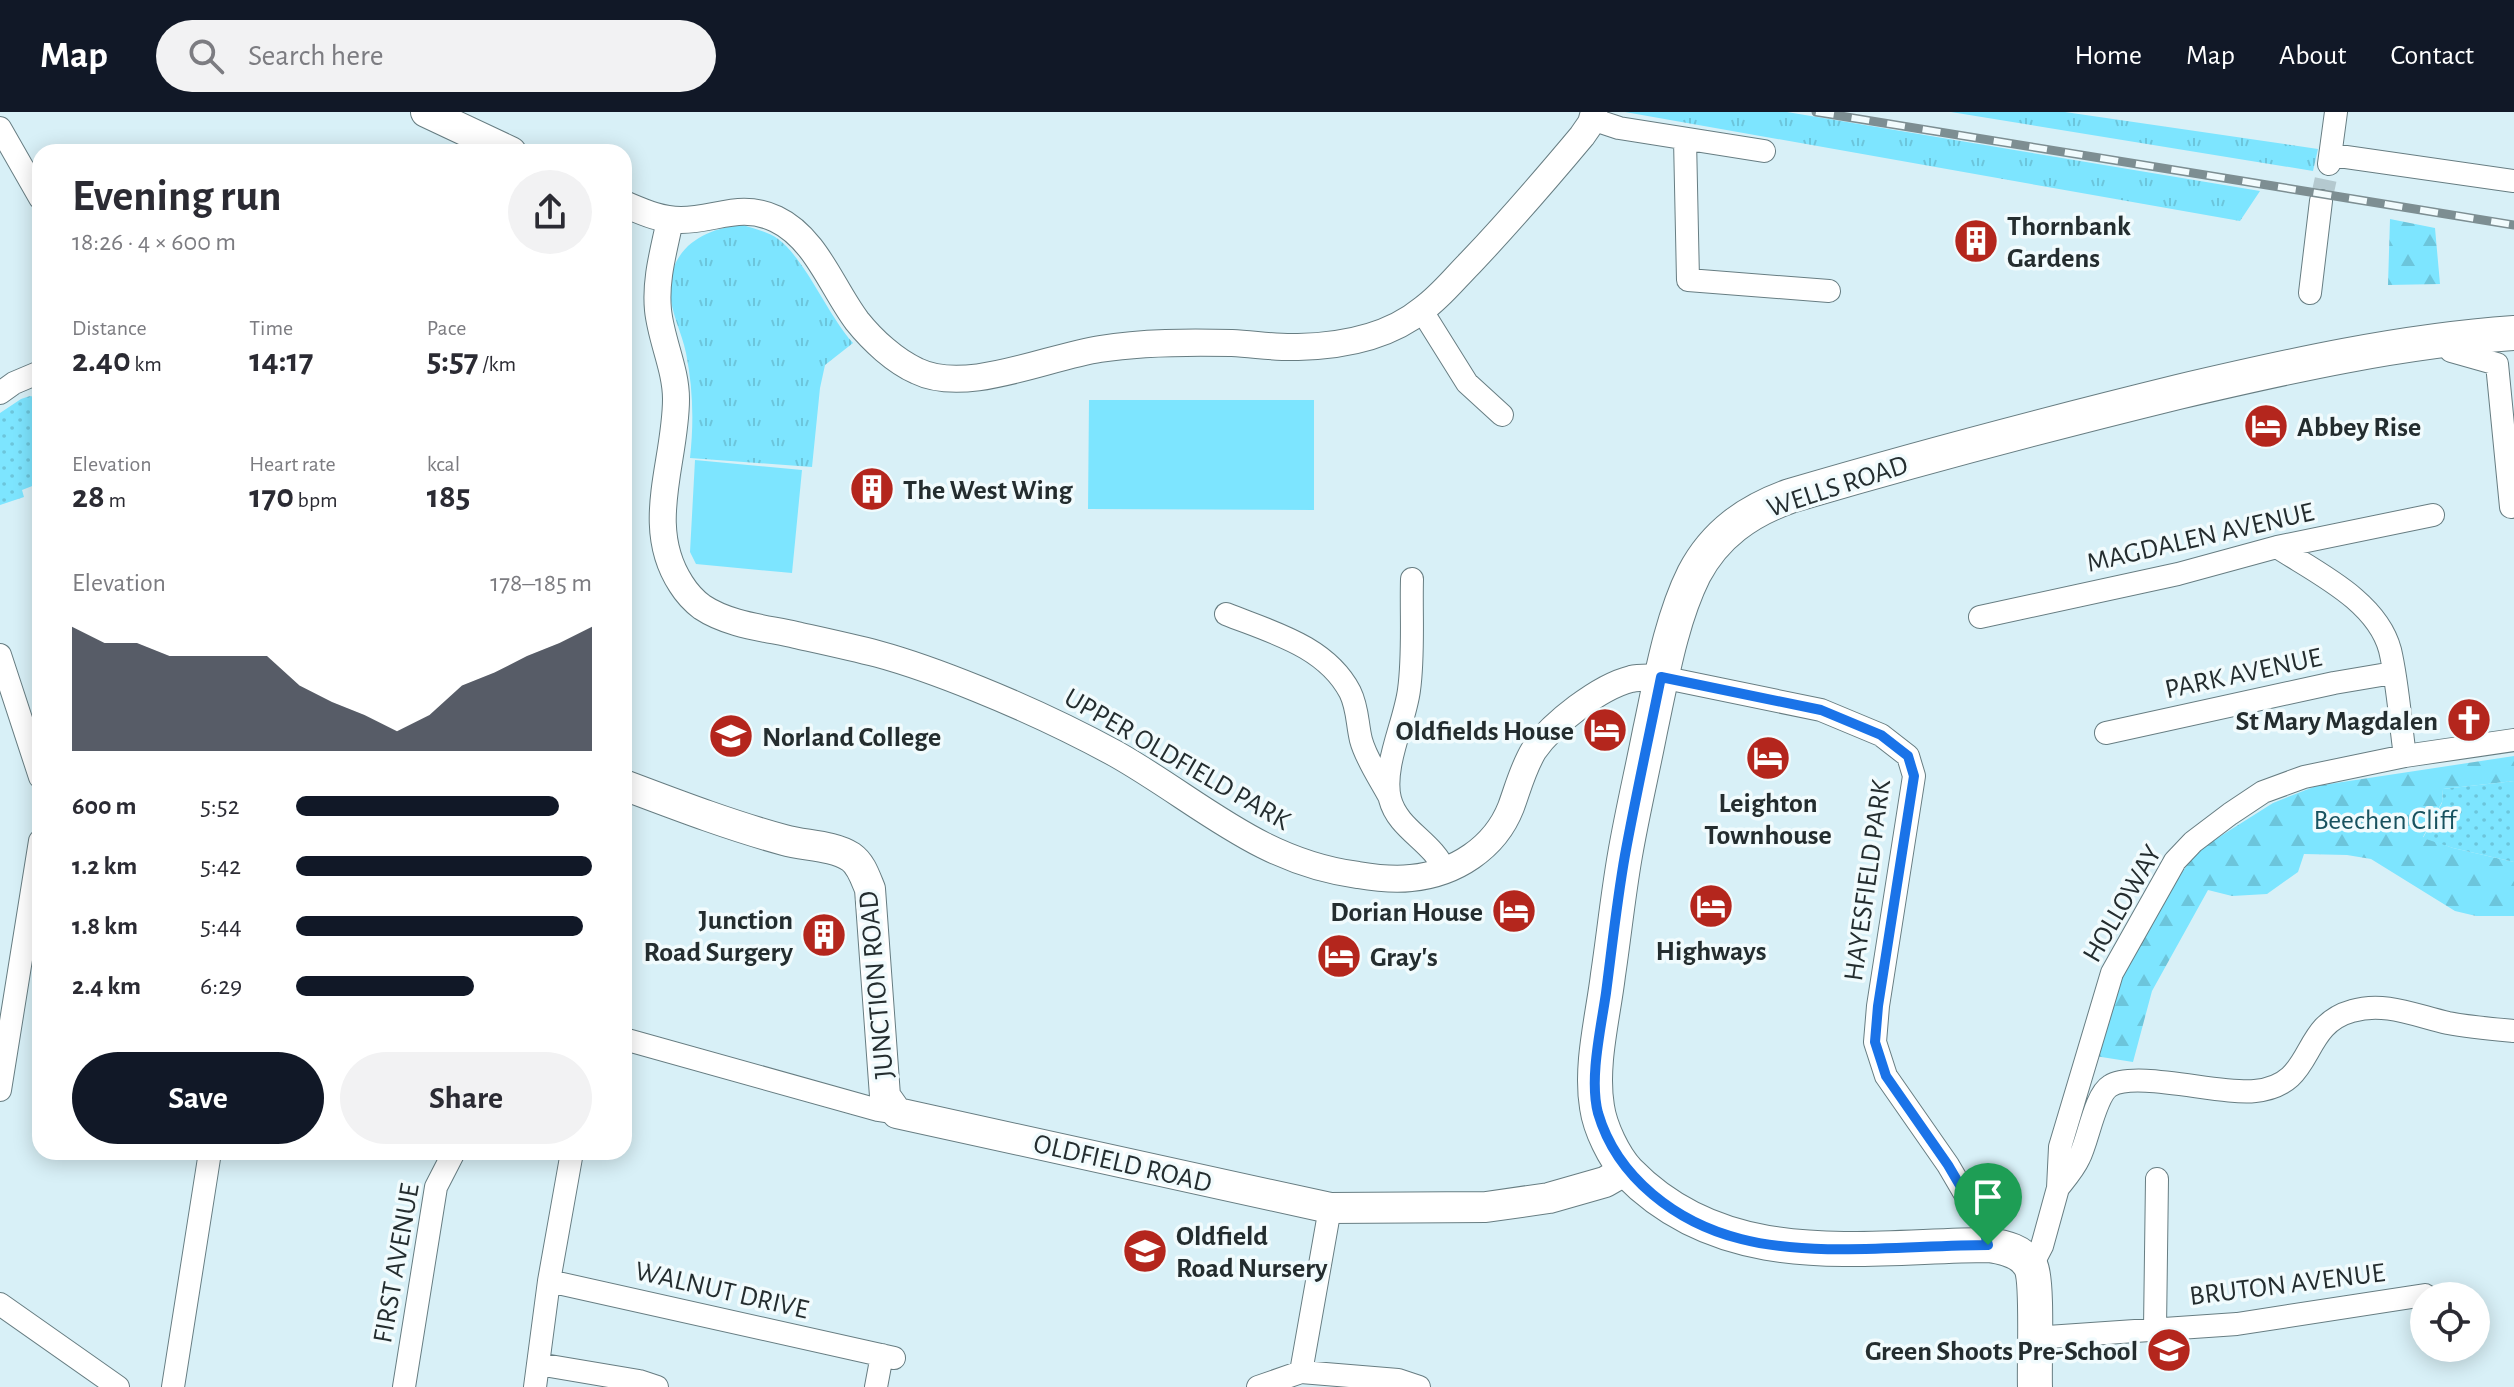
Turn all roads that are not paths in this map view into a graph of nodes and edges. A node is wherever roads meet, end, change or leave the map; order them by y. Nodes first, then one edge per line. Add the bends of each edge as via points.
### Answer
1 (426, 112) edge
2 (2336, 112) edge
3 (1592, 118) edge
4 (0, 128) edge
5 (1685, 139) junction
6 (494, 144) edge
7 (1764, 151) dead end
8 (2514, 181) edge
9 (32, 184) edge
10 (2321, 201) tunnel mouth
11 (632, 207) edge
12 (670, 220) junction
13 (1829, 291) dead end
14 (2310, 293) dead end
15 (1422, 311) junction
16 (2514, 333) edge
17 (2447, 340) junction
18 (32, 375) edge
19 (0, 393) edge
20 (1503, 416) dead end
21 (2511, 507) dead end
22 (2433, 515) dead end
23 (2277, 547) junction
24 (1413, 578) dead end
25 (1226, 614) dead end
26 (1980, 617) dead end
27 (0, 655) edge
28 (2393, 673) junction
29 (1661, 677) junction
30 (2106, 733) dead end
31 (2514, 740) edge
32 (32, 753) edge
33 (2405, 756) junction
34 (632, 788) edge
35 (1390, 797) junction
36 (1445, 871) junction
37 (32, 891) edge
38 (2514, 1031) edge
39 (632, 1041) edge
40 (0, 1090) edge
41 (897, 1113) junction
42 (209, 1160) edge
43 (450, 1160) edge
44 (571, 1160) edge
45 (1626, 1170) junction
46 (2157, 1179) dead end
47 (2058, 1188) junction
48 (1330, 1208) junction
49 (1988, 1245) junction
50 (2031, 1267) junction
51 (549, 1281) junction
52 (2410, 1297) edge
53 (0, 1304) edge
54 (2155, 1329) junction
55 (2033, 1338) junction
56 (538, 1364) junction
57 (1301, 1372) junction
58 (118, 1387) edge
59 (173, 1387) edge
60 (404, 1387) edge
61 (535, 1387) edge
62 (657, 1387) edge
63 (876, 1387) edge
64 (1258, 1387) edge
65 (1419, 1387) edge
66 (2035, 1387) edge

1 - 6 main road
2 - 8 street via 2330,159
3 - 5 street
3 - 15 street via 1498,234
4 - 9 street
5 - 7 street
5 - 13 street via 1688,280
10 - 14 street
11 - 12 street
12 - 15 street via 741,211 774,218 801,237 858,322 883,348 936,378 979,377 1116,346 1332,345 1390,329
12 - 36 street, UPPER OLDFIELD PARK via 657,283 658,313 676,393 676,430 661,517 676,574 699,605 742,623 881,655 978,689 1118,756 1255,843 1289,858 1384,879
15 - 20 street via 1467,383
16 - 17 main road, WELLS ROAD
17 - 21 street via 2451,351 2497,364
17 - 29 main road, WELLS ROAD via 2285,368 1974,442 1763,505 1724,534 1695,572
18 - 19 street
22 - 23 street, MAGDALEN AVENUE
23 - 26 street, MAGDALEN AVENUE
23 - 28 street via 2362,605 2380,628
24 - 35 street via 1409,690
25 - 35 street via 1302,643 1330,668 1349,690 1361,741
27 - 32 street
28 - 30 street, PARK AVENUE
28 - 33 street
29 - 36 street, UPPER OLDFIELD PARK via 1630,679 1595,695 1564,719 1535,748 1498,833 1476,854
29 - 45 main road, WELLS ROAD via 1624,857 1597,1056 1597,1109
29 - 49 street, HAYESFIELD PARK via 1821,710 1881,735 1908,756 1914,776 1875,1042 1886,1076 1948,1165 1982,1223
31 - 33 street, HOLLOWAY
33 - 47 street, HOLLOWAY via 2304,777 2263,792 2175,861 2112,973 2060,1147
34 - 41 main road, JUNCTION ROAD via 718,821 838,851 861,867 870,889 885,1096
35 - 36 street via 1396,813 1439,856
37 - 40 street
38 - 47 street via 2375,1007 2332,1019 2289,1080 2273,1088 2253,1092 2137,1081 2109,1086 2081,1156
39 - 41 street, OLDFIELD ROAD
41 - 48 main road, OLDFIELD ROAD
42 - 59 street
43 - 60 street, FIRST AVENUE via 436,1187
44 - 51 street
45 - 48 main road, OLDFIELD ROAD via 1605,1182 1549,1198 1486,1207
45 - 49 main road, WELLS ROAD via 1659,1200 1740,1239 1802,1249
46 - 54 street, BRUTON AVENUE
47 - 50 street
48 - 57 street
49 - 50 main road, WELLS ROAD via 2007,1247
50 - 55 main road
51 - 56 street
51 - 63 street, WALNUT DRIVE via 888,1357
52 - 54 street, BRUTON AVENUE via 2237,1324
53 - 58 street
54 - 55 street, BRUTON AVENUE
55 - 66 main road
56 - 61 street
56 - 62 street
57 - 64 street
57 - 65 street via 1398,1380

